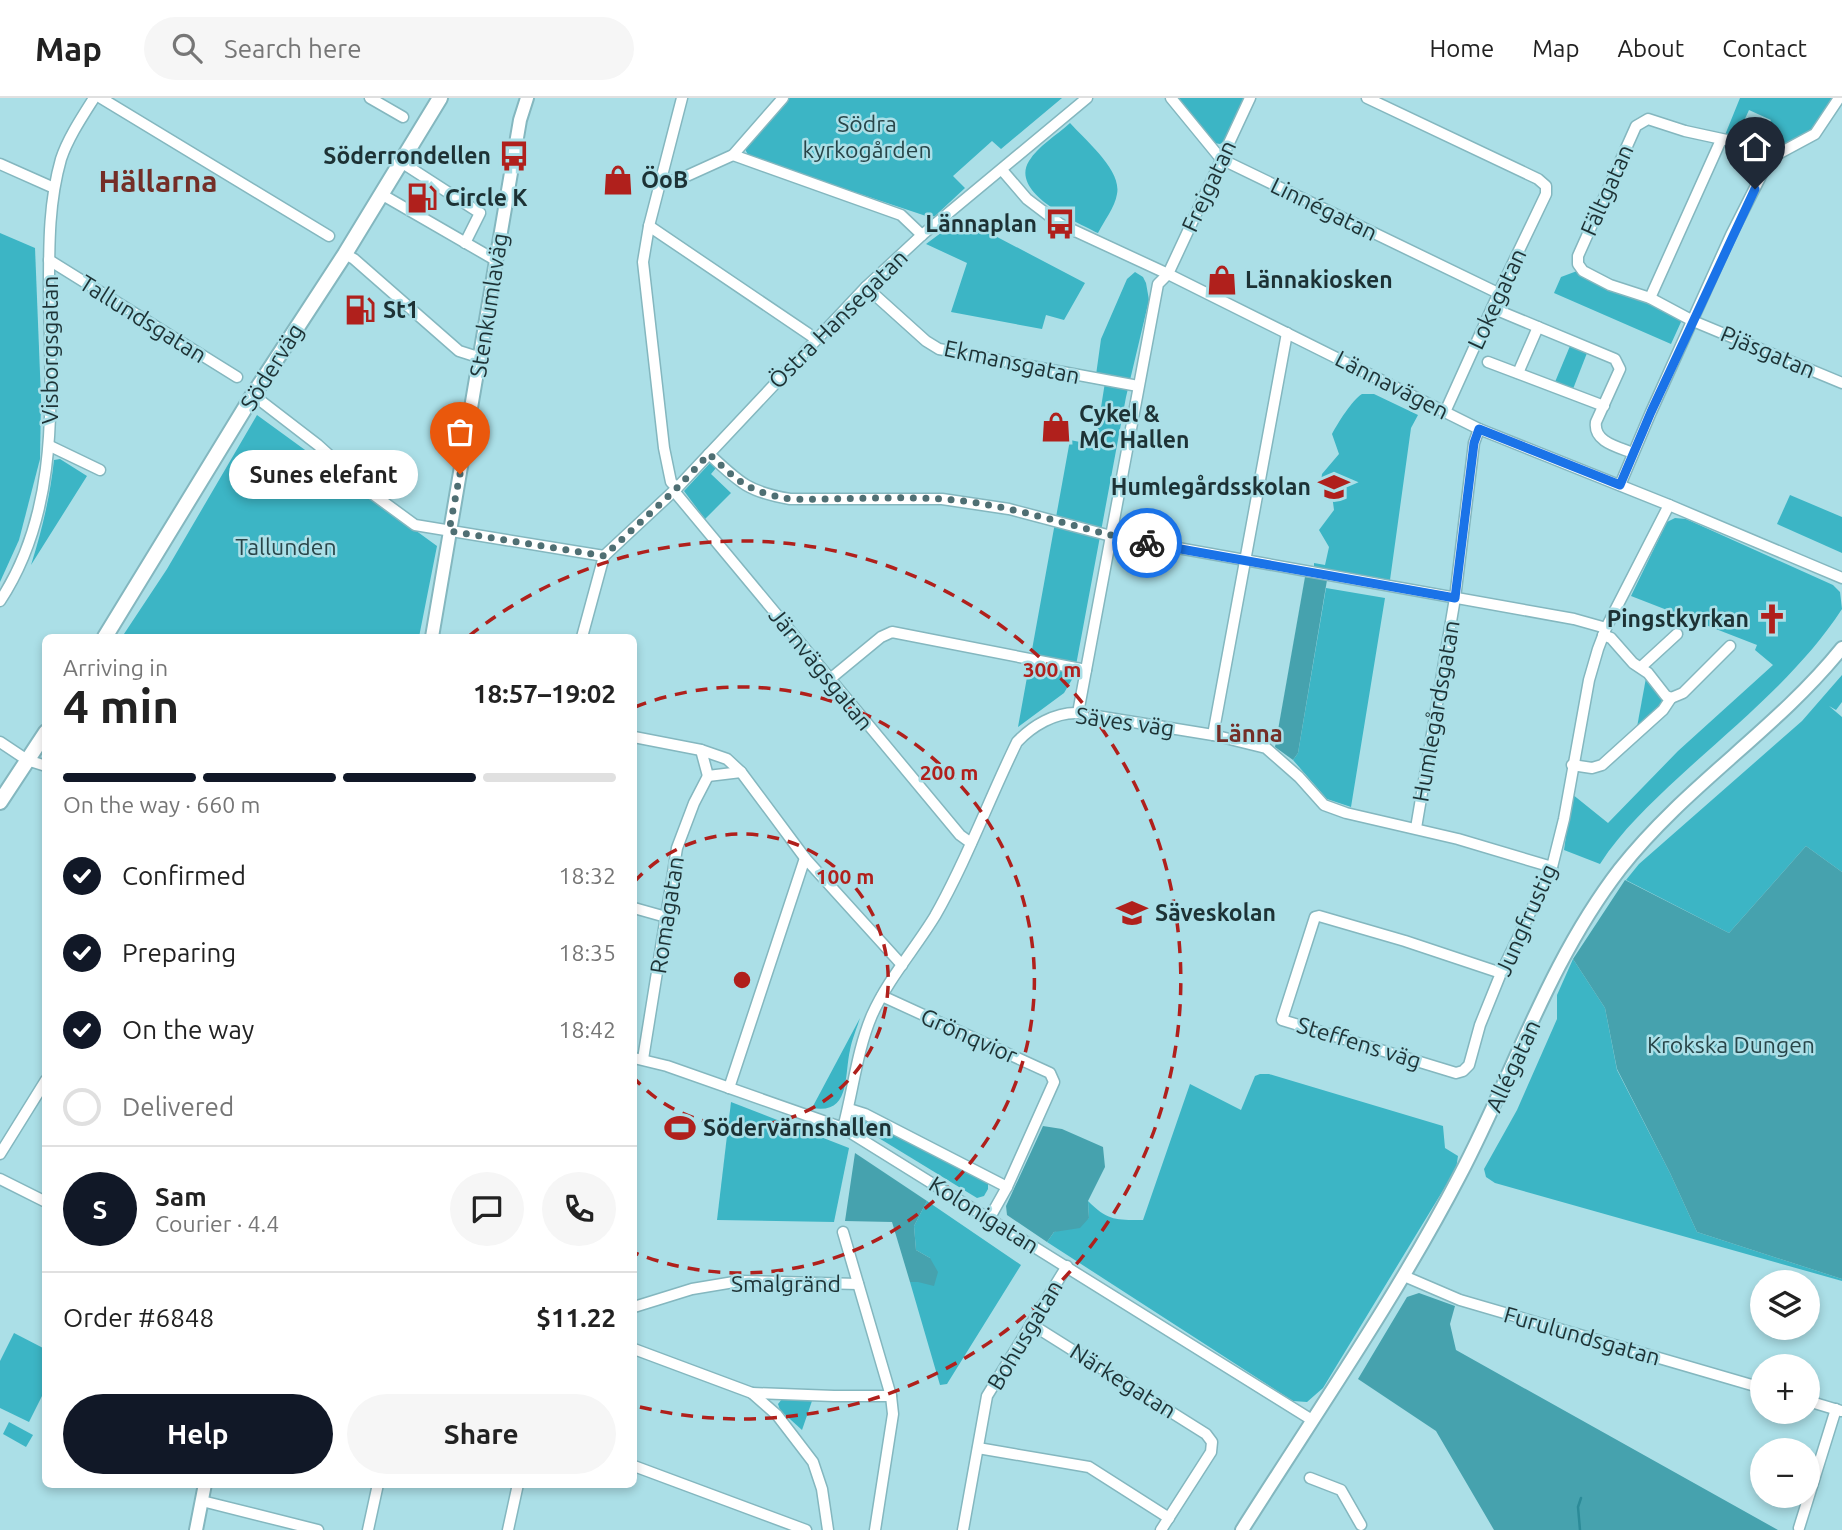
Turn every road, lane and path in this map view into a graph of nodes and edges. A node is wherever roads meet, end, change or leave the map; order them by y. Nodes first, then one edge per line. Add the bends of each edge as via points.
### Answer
1 (94, 98) edge
2 (101, 98) edge
3 (370, 98) edge
4 (440, 98) edge
5 (527, 98) edge
6 (682, 98) edge
7 (783, 98) edge
8 (1087, 98) edge
9 (1171, 98) edge
10 (1250, 98) edge
11 (1367, 98) edge
12 (1839, 98) edge
13 (403, 117) dead end
14 (1721, 140) junction
15 (733, 155) junction
16 (1221, 159) junction
17 (1773, 159) junction
18 (401, 162) junction
19 (0, 164) edge
20 (1002, 170) junction
21 (660, 183) junction
22 (54, 188) junction
23 (381, 194) junction
24 (649, 226) junction
25 (922, 235) junction
26 (329, 236) dead end
27 (465, 243) junction
28 (345, 254) junction
29 (49, 260) junction
30 (497, 261) junction
31 (1168, 274) junction
32 (866, 288) junction
33 (1498, 293) junction
34 (1650, 298) junction
35 (1492, 308) junction
36 (1693, 321) junction
37 (1538, 327) junction
38 (1287, 333) junction
39 (816, 340) junction
40 (481, 358) junction
41 (1489, 362) dead end
42 (1518, 373) junction
43 (237, 377) dead end
44 (1842, 383) edge
45 (1138, 386) junction
46 (253, 395) junction
47 (1604, 406) junction
48 (1445, 412) junction
49 (1479, 429) junction
50 (50, 446) junction
51 (1633, 453) junction
52 (709, 454) junction
53 (100, 470) dead end
54 (1620, 485) junction
55 (675, 490) junction
56 (1669, 505) junction
57 (449, 531) junction
58 (1111, 536) junction
59 (604, 556) junction
60 (1244, 561) junction
61 (1842, 578) edge
62 (1455, 598) junction
63 (0, 601) edge
64 (1604, 631) junction
65 (107, 634) edge
66 (432, 634) edge
67 (583, 634) edge
68 (1677, 634) dead end
69 (1730, 646) dead end
70 (1842, 648) edge
71 (1641, 667) junction
72 (1086, 670) junction
73 (830, 679) junction
74 (1671, 698) junction
75 (1078, 713) junction
76 (1213, 735) junction
77 (42, 738) edge
78 (637, 738) edge
79 (0, 742) edge
80 (701, 750) junction
81 (27, 760) junction
82 (42, 765) edge
83 (1572, 765) junction
84 (741, 772) junction
85 (708, 776) junction
86 (0, 802) edge
87 (1416, 828) junction
88 (971, 843) junction
89 (805, 858) junction
90 (1552, 867) junction
91 (637, 909) edge
92 (666, 917) junction
93 (902, 965) junction
94 (1501, 973) junction
95 (882, 996) junction
96 (638, 1058) edge
97 (1463, 1071) joint
98 (42, 1086) edge
99 (729, 1088) junction
100 (849, 1109) junction
101 (844, 1128) junction
102 (0, 1154) edge
103 (0, 1179) edge
104 (1007, 1187) junction
105 (42, 1200) edge
106 (989, 1219) junction
107 (843, 1232) dead end
108 (1067, 1266) junction
109 (1404, 1276) junction
110 (858, 1284) junction
111 (637, 1306) edge
112 (1031, 1324) junction
113 (637, 1350) edge
114 (1750, 1385) edge
115 (752, 1393) junction
116 (891, 1396) junction
117 (1820, 1404) edge
118 (1839, 1410) edge
119 (1312, 1420) junction
120 (978, 1448) junction
121 (637, 1467) edge
122 (1310, 1478) dead end
123 (204, 1488) edge
124 (377, 1488) edge
125 (517, 1488) edge
126 (202, 1501) junction
127 (1169, 1518) junction
128 (1359, 1527) edge
129 (1799, 1528) dead end
130 (196, 1530) edge
131 (318, 1530) edge
132 (368, 1530) edge
133 (508, 1530) edge
134 (806, 1530) edge
135 (828, 1530) edge
136 (876, 1530) edge
137 (963, 1530) edge
138 (1161, 1530) edge
139 (1242, 1530) edge

1 - 22 street, Visborgsgatan via 62,156
2 - 26 street
3 - 13 street
4 - 18 main road, Söderväg
5 - 30 street, Stenkumlaväg
6 - 21 street, Järnvägsgatan
7 - 15 street
8 - 20 street, Östra Hansegatan
9 - 16 street, Linnégatan
10 - 16 street, Frejgatan
11 - 33 street, Lokegatan via 1538,178 1546,186
12 - 17 street via 1815,134
14 - 17 street, Fältgatan via 1745,144
14 - 34 street
14 - 34 street, Fältgatan via 1648,119 1636,126 1582,245 1578,264 1583,271
15 - 21 street
15 - 25 street via 901,215
16 - 31 street, Frejgatan
16 - 33 street, Linnégatan
17 - 36 street via 1731,235
18 - 23 main road, Söderväg
18 - 27 street via 480,213
19 - 22 street
20 - 25 street, Östra Hansegatan
20 - 31 street, Lännavägen via 1027,199 1060,224
21 - 24 street, Järnvägsgatan
22 - 29 street, Visborgsgatan
23 - 27 street
23 - 28 main road, Söderväg
24 - 39 street
24 - 55 street, Järnvägsgatan via 643,261 664,448
25 - 32 street, Östra Hansegatan
27 - 30 street
28 - 40 street via 459,351
28 - 46 main road, Söderväg
29 - 43 street, Tallundsgatan
29 - 50 street, Visborgsgatan
30 - 40 street, Stenkumlaväg
31 - 38 street, Lännavägen
31 - 45 street, Frejgatan via 1158,284
32 - 39 street, Östra Hansegatan
32 - 45 street, Ekmansgatan via 939,349
33 - 35 street, Lokegatan
34 - 36 street, Fältgatan
35 - 37 street
35 - 48 street, Lokegatan
36 - 44 street, Pjäsgatan
36 - 51 street
37 - 42 street
37 - 47 street via 1615,359 1620,369
38 - 48 street, Lännavägen
38 - 60 street
39 - 52 street, Östra Hansegatan
40 - 57 street, Stenkumlaväg
41 - 42 street
42 - 47 street
45 - 58 street, Frejgatan
46 - 57 street via 415,525
46 - 65 main road, Söderväg
47 - 51 street via 1595,430 1600,438
48 - 49 street, Lännavägen
49 - 54 street, Lännavägen
49 - 62 street, Humlegårdsgatan
50 - 53 street
50 - 63 street, Visborgsgatan via 37,519 16,578
51 - 54 street
52 - 55 street, Östra Hansegatan
52 - 58 street via 743,486 773,496 942,499 1009,509
54 - 56 street, Lännavägen
55 - 59 street, Östra Hansegatan
55 - 73 street, Järnvägsgatan
56 - 61 street, Lännavägen
56 - 64 street, Jungfrustig
57 - 59 street
57 - 66 street, Stenkumlaväg
58 - 60 street
58 - 72 street, Frejgatan
59 - 67 street
60 - 62 street
60 - 76 street
62 - 64 street via 1574,619
62 - 87 street, Humlegårdsgatan
64 - 71 street
64 - 83 street, Jungfrustig
68 - 71 street
69 - 74 street via 1683,693
70 - 109 street, Allégatan via 1797,700 1650,835 1605,892 1557,971 1473,1151
71 - 74 street
72 - 73 street via 892,632
72 - 75 street, Frejgatan
73 - 88 street, Järnvägsgatan
74 - 83 street via 1602,765
75 - 76 street, Säves väg
75 - 88 street, Säves väg via 1044,721 1017,742
76 - 87 street, Säves väg via 1266,748 1324,805
77 - 81 main road
78 - 80 street
79 - 81 street
80 - 84 street via 727,759
80 - 85 street
81 - 82 street
81 - 86 main road
83 - 90 street, Jungfrustig
84 - 85 street
84 - 89 street
85 - 92 street, Romagatan via 677,848
87 - 90 street, Säves väg
88 - 93 street, Säves väg via 934,917
89 - 93 street
89 - 99 street
90 - 94 street, Jungfrustig
91 - 92 street
92 - 96 street, Romagatan
93 - 95 street, Säves väg
94 - 97 street, Jungfrustig
94 - 97 street, Steffens väg via 1315,918 1282,1020 1456,1073
95 - 100 street, Säves väg via 864,1039
95 - 104 street, Grönqvior via 1054,1077
96 - 99 street, Kolonigatan
98 - 102 street
99 - 101 street, Kolonigatan
100 - 101 street, Säves väg
100 - 104 street
101 - 106 street, Kolonigatan
103 - 105 street
104 - 106 street
106 - 108 street, Kolonigatan
107 - 110 street
108 - 112 street, Bohusgatan
108 - 119 street, Kolonigatan
109 - 114 street, Furulundsgatan via 1460,1300
109 - 119 street, Allégatan
110 - 111 street, Smalgränd via 740,1281 692,1289
110 - 116 street
112 - 120 street, Bohusgatan via 987,1396
112 - 127 street, Närkegatan via 1212,1442 1211,1452
113 - 115 street
115 - 116 street
115 - 135 street via 777,1415 813,1462
116 - 136 street via 893,1414
117 - 118 street
118 - 129 street
119 - 139 street, Allégatan
120 - 127 street via 1089,1467
120 - 137 street, Bohusgatan
121 - 134 street
122 - 128 street via 1342,1490
123 - 126 street
124 - 132 street
125 - 133 street
126 - 130 street
126 - 131 street
127 - 138 street

